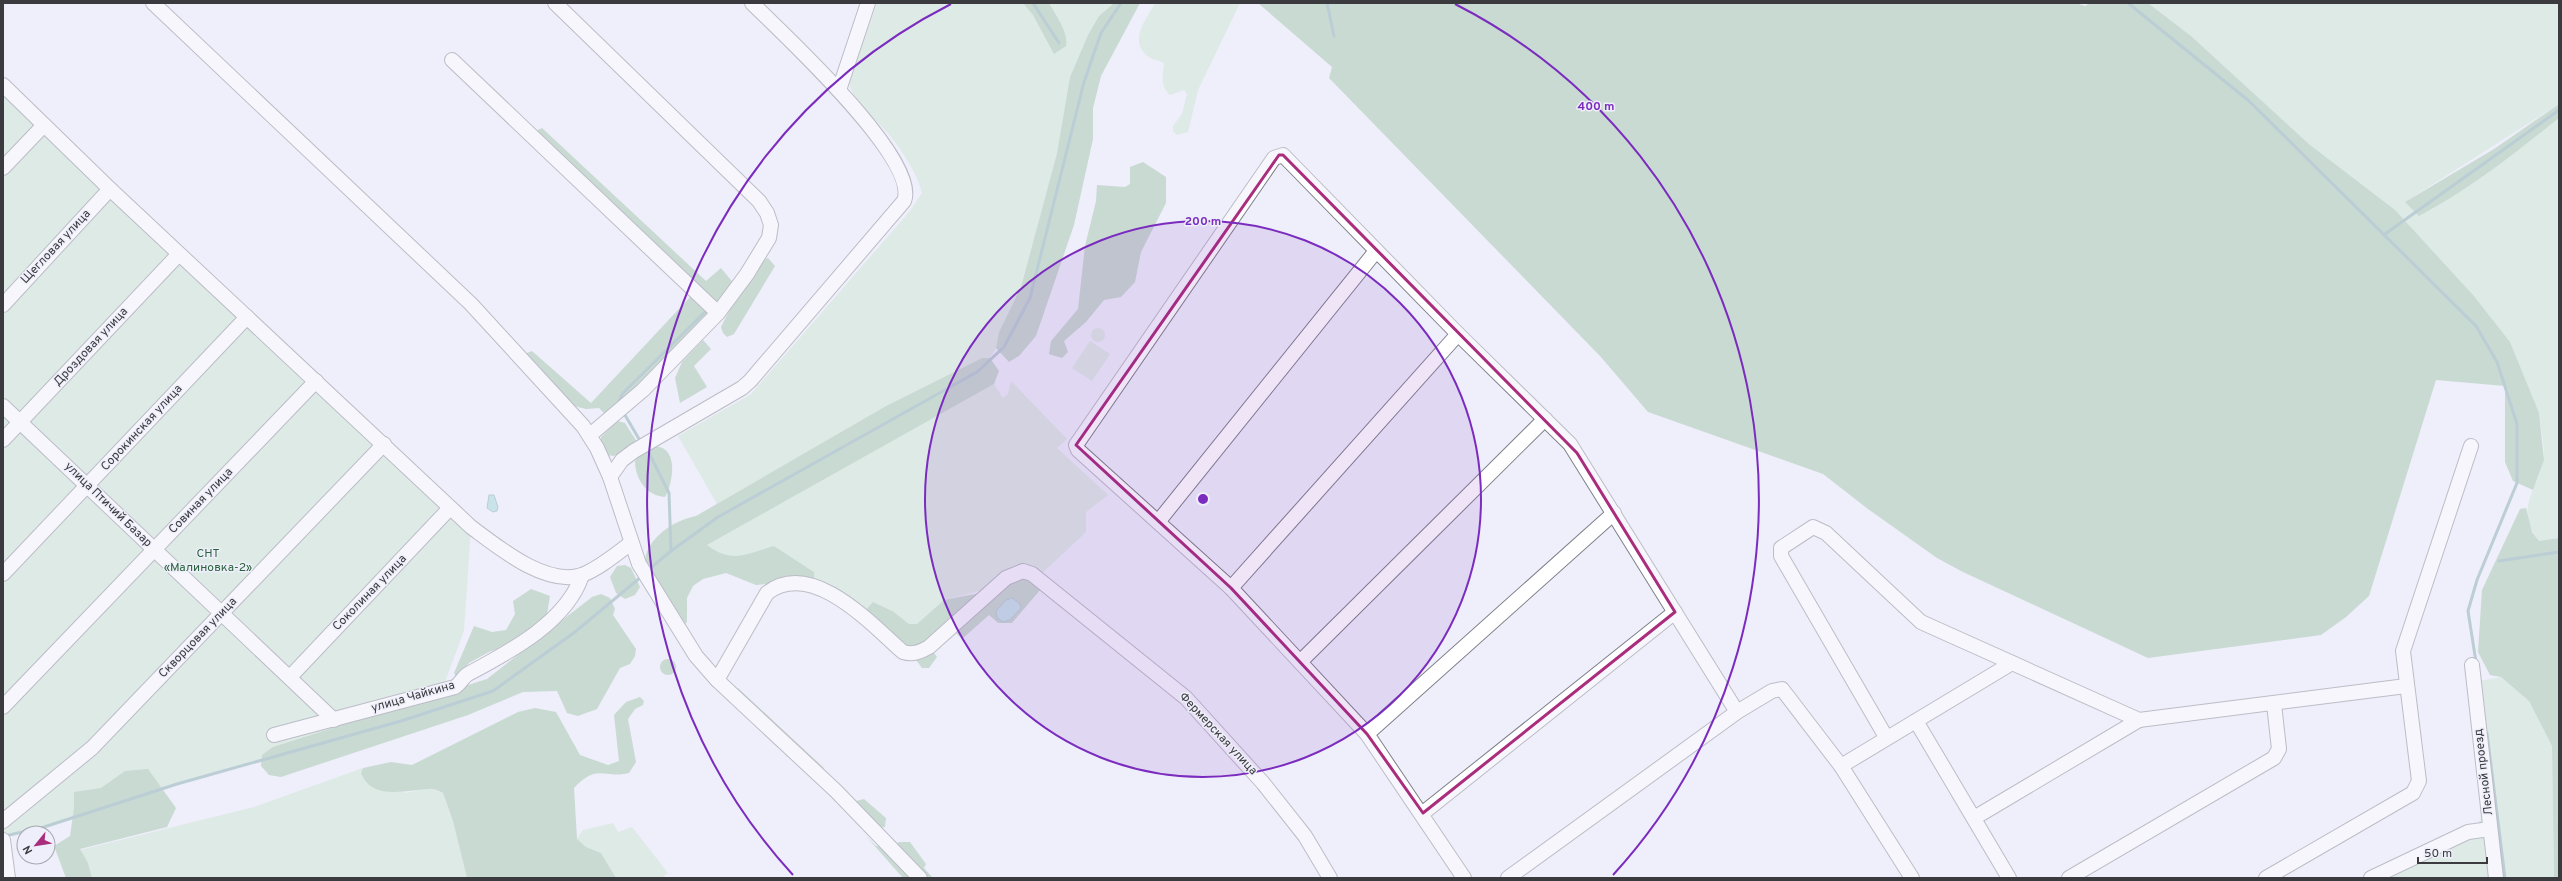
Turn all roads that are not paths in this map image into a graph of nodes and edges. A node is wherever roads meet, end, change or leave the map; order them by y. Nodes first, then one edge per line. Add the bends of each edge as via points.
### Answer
1 (153, 3) edge
2 (555, 3) edge
3 (752, 3) edge
4 (868, 3) edge
5 (452, 60) dead end
6 (3, 85) edge
7 (839, 90) junction
8 (44, 125) junction
9 (3, 168) edge
10 (110, 189) junction
11 (1376, 251) junction
12 (179, 254) junction
13 (3, 305) edge
14 (718, 313) junction
15 (247, 317) junction
16 (1458, 334) junction
17 (316, 381) junction
18 (3, 406) edge
19 (1545, 419) junction
20 (20, 422) junction
21 (590, 435) junction
22 (3, 440) edge
23 (384, 444) junction
24 (2471, 446) dead end
25 (610, 477) junction
26 (87, 486) junction
27 (450, 508) junction
28 (1614, 513) junction
29 (1158, 522) junction
30 (631, 543) junction
31 (154, 550) junction
32 (3, 574) edge
33 (582, 575) junction
34 (1231, 588) junction
35 (1675, 612) junction
36 (222, 613) junction
37 (1300, 662) junction
38 (2012, 663) junction
39 (2472, 665) dead end
40 (290, 677) junction
41 (717, 680) junction
42 (2406, 686) junction
43 (2274, 704) junction
44 (3, 707) edge
45 (1737, 712) junction
46 (334, 720) junction
47 (2139, 720) junction
48 (1916, 721) junction
49 (1367, 734) junction
50 (274, 735) dead end
51 (1886, 737) junction
52 (1841, 766) junction
53 (1423, 813) junction
54 (1974, 818) junction
55 (3, 821) edge
56 (2490, 829) junction
57 (4, 844) edge
58 (8, 878) edge
59 (920, 878) edge
60 (1330, 878) edge
61 (1464, 878) edge
62 (1508, 878) edge
63 (1912, 878) edge
64 (2009, 878) edge
65 (2069, 878) edge
66 (2266, 878) edge
67 (2372, 878) edge
68 (2496, 878) edge

1 - 21 street via 470,304 532,368
2 - 14 street via 758,201 767,213 771,225 769,238 747,274
3 - 7 street
4 - 7 street
5 - 14 street
6 - 8 street
7 - 25 street via 867,121 901,174 907,194 904,200 750,381 634,451 622,460
8 - 9 street
8 - 10 street
10 - 12 street
10 - 13 street, Щегловая улица
11 - 16 street
11 - 29 street
11 - 29 street via 1283,155 1274,158 1076,445 1078,450
12 - 15 street
12 - 20 street, Дроздовая улица
14 - 21 street via 643,390
15 - 17 street
15 - 26 street, Сорокинская улица
16 - 19 street
16 - 34 street
17 - 23 street
17 - 31 street, Совиная улица
18 - 20 street, улица Птичий Базар
19 - 28 street via 1577,452
19 - 37 street
20 - 22 street, Дроздовая улица
20 - 26 street, улица Птичий Базар
21 - 25 street
23 - 27 street
23 - 36 street, Скворцовая улица
24 - 42 street via 2403,651
25 - 30 street
26 - 31 street, улица Птичий Базар
26 - 32 street, Сорокинская улица
27 - 33 street via 489,541 533,568 562,577
27 - 40 street, Соколиная улица
28 - 35 street
28 - 49 street
29 - 34 street
30 - 33 street
30 - 41 street via 639,564 665,608 696,656
31 - 36 street, улица Птичий Базар
31 - 44 street, Совиная улица
33 - 46 street, улица Чайкина via 572,598 561,611 492,663 466,676 455,687
34 - 37 street
35 - 45 street
35 - 53 street
36 - 40 street, улица Птичий Базар
36 - 55 street, Скворцовая улица via 92,748
37 - 49 street
38 - 47 street
38 - 48 street
38 - 51 street via 1921,622 1826,533 1813,527 1781,548 1781,556
39 - 56 street, Лесной проезд
40 - 46 street, улица Птичий Базар
41 - 59 street via 836,791
41 - 60 street, Фермерская улица via 767,593 775,588 803,584 832,594 857,611 903,652 909,654 929,647 1006,578 1023,571 1032,574 1186,698 1263,783 1305,836
42 - 43 street
42 - 66 street via 2419,781 2412,793
43 - 47 street
43 - 65 street via 2280,749 2274,758
45 - 52 street via 1772,691 1782,689
45 - 62 street
46 - 50 street, улица Чайкина
47 - 54 street
48 - 51 street
48 - 54 street
49 - 53 street
51 - 52 street
52 - 63 street
53 - 61 street
54 - 64 street
56 - 67 street via 2468,832
56 - 68 street, Лесной проезд
57 - 58 street

